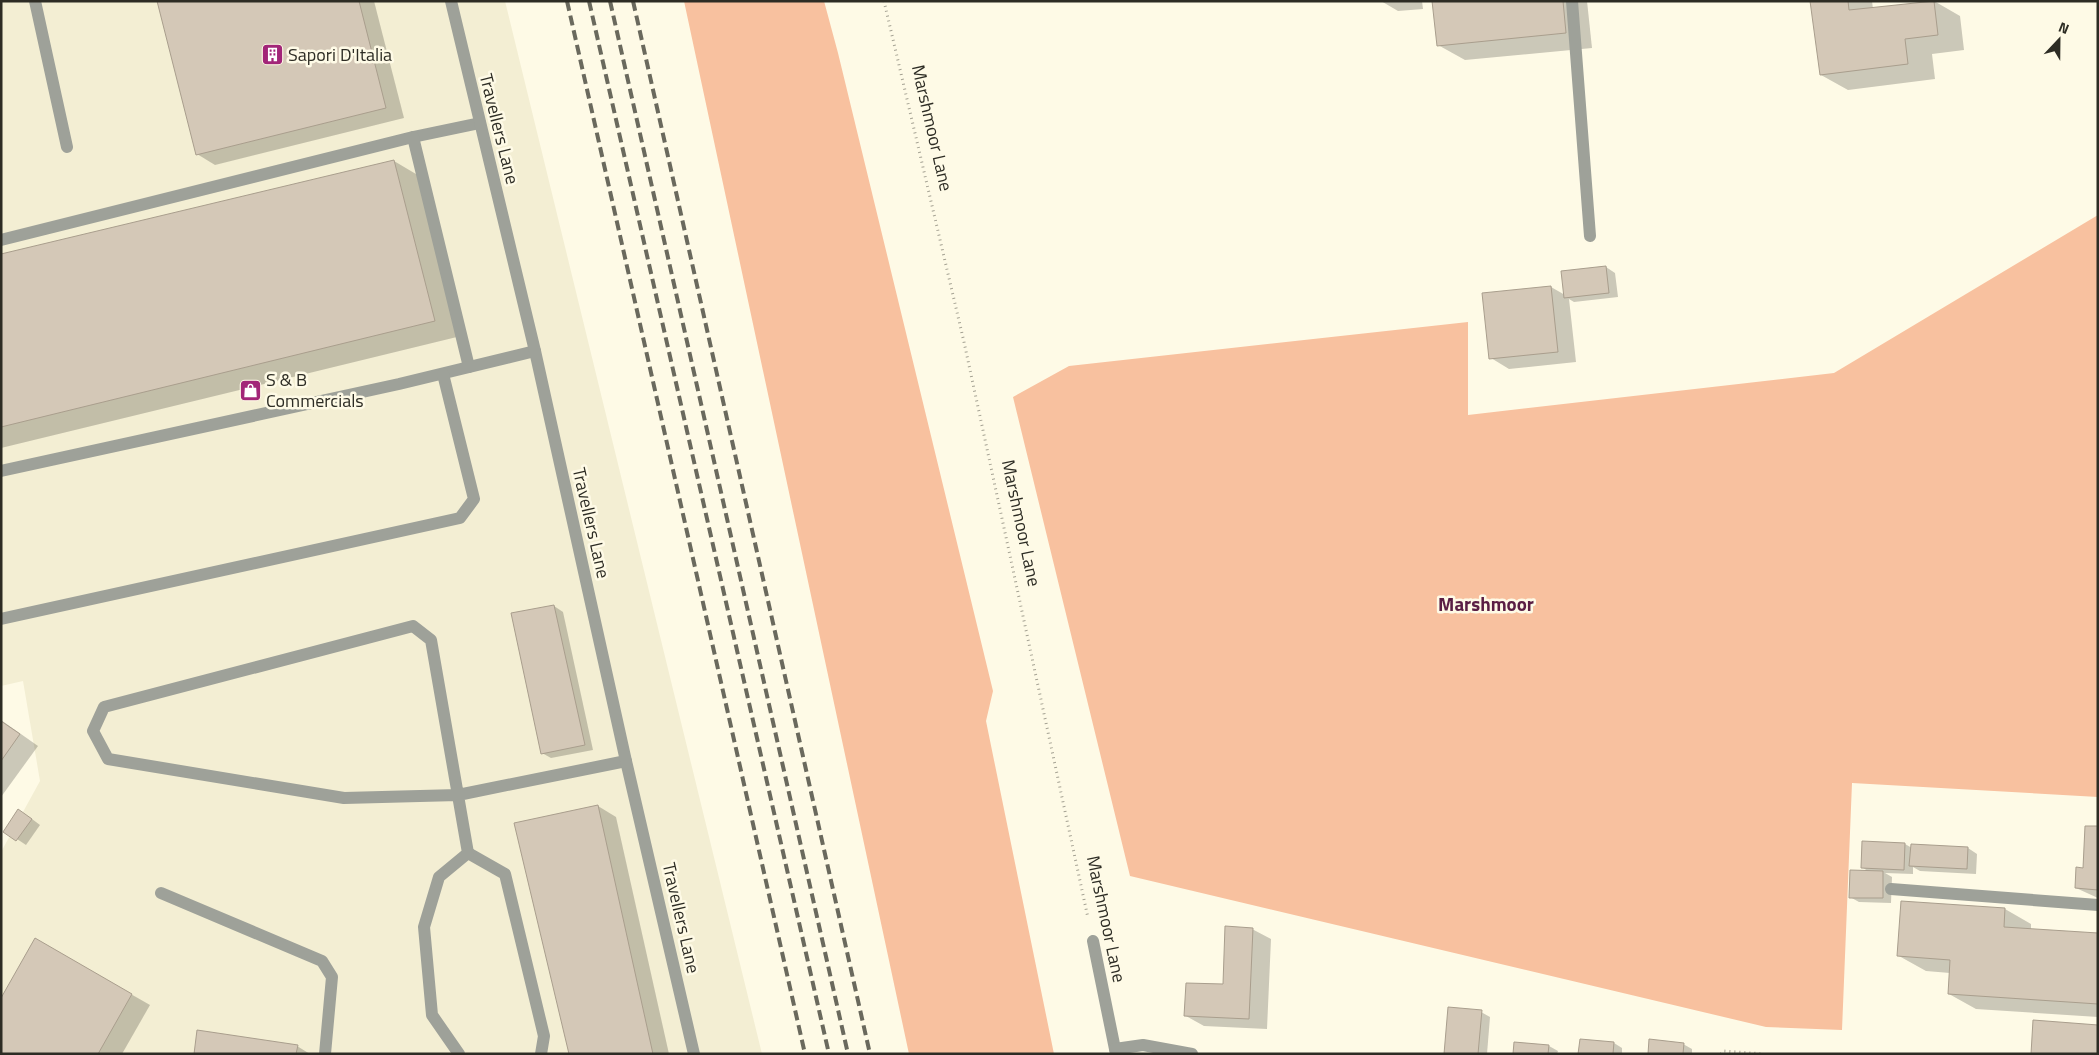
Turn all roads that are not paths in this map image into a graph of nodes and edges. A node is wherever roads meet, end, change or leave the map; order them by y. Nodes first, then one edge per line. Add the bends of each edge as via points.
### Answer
1 (35, 1) edge
2 (451, 1) edge
3 (1572, 1) edge
4 (480, 123) junction
5 (413, 137) junction
6 (67, 147) dead end
7 (1590, 236) dead end
8 (1, 240) edge
9 (535, 351) junction
10 (469, 368) junction
11 (443, 374) junction
12 (1, 471) edge
13 (1, 619) edge
14 (626, 761) junction
15 (458, 795) junction
16 (468, 853) junction
17 (1891, 889) dead end
18 (161, 893) dead end
19 (2098, 905) edge
20 (1093, 941) road end
21 (1115, 1051) edge
22 (325, 1054) edge
23 (459, 1054) edge
24 (541, 1054) edge
25 (694, 1054) edge
26 (1192, 1054) edge

1 - 6 street
2 - 4 street, Travellers Lane
3 - 7 street
4 - 5 street
4 - 9 street, Travellers Lane
5 - 8 street
5 - 10 street
9 - 10 street
9 - 14 street, Travellers Lane
10 - 11 street
11 - 12 street
11 - 13 street via 474,499 460,518
14 - 15 street
14 - 25 street, Travellers Lane
15 - 15 street via 344,798 108,759 93,731 104,707 413,626 431,640
15 - 16 street
16 - 23 street via 439,878 424,927 432,1015
16 - 24 street via 505,874 544,1036
17 - 19 street
18 - 22 street via 322,961 332,977
20 - 21 street, Marshmoor Lane
21 - 26 street via 1143,1045

